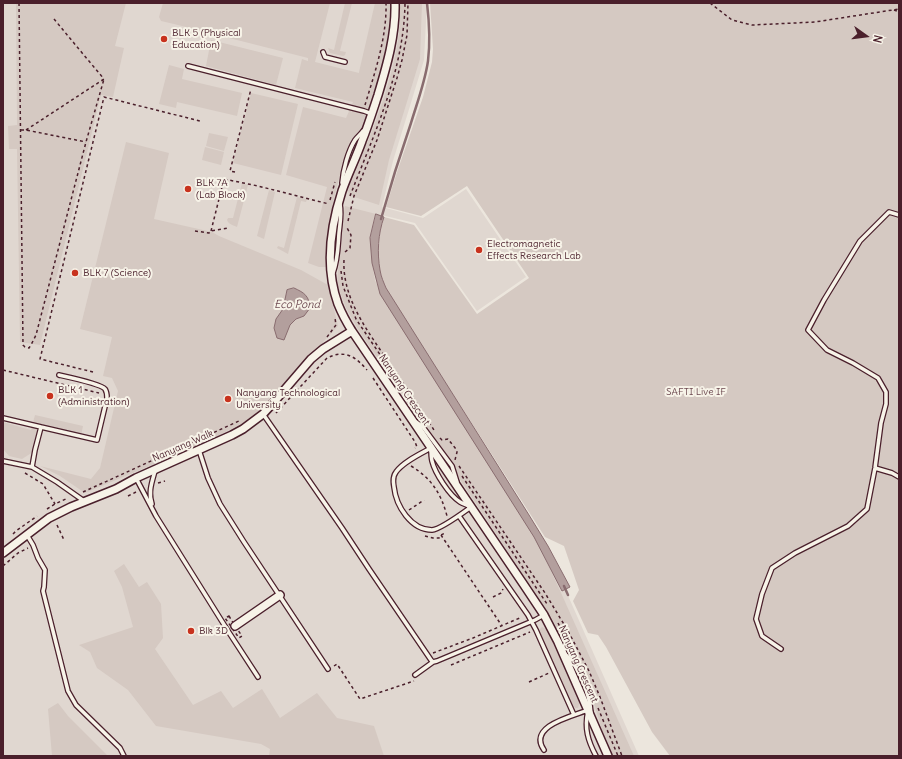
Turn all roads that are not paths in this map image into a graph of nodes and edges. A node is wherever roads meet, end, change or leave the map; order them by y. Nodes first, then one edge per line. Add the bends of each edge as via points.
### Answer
1 (395, 3) edge
2 (323, 52) dead end
3 (345, 62) dead end
4 (188, 66) dead end
5 (372, 114) junction
6 (899, 215) edge
7 (352, 331) junction
8 (60, 375) dead end
9 (263, 414) junction
10 (3, 418) edge
11 (410, 418) junction
12 (41, 427) junction
13 (431, 448) junction
14 (199, 450) junction
15 (3, 458) edge
16 (5, 461) edge
17 (32, 467) junction
18 (875, 468) junction
19 (155, 470) junction
20 (899, 477) edge
21 (136, 478) junction
22 (461, 491) junction
23 (84, 501) junction
24 (472, 507) junction
25 (156, 516) junction
26 (459, 516) junction
27 (26, 535) junction
28 (3, 553) edge
29 (280, 595) junction
30 (544, 615) junction
31 (531, 622) junction
32 (235, 626) dead end
33 (781, 649) dead end
34 (562, 650) junction
35 (433, 662) junction
36 (328, 669) road end
37 (414, 675) dead end
38 (258, 677) dead end
39 (588, 710) junction
40 (574, 715) junction
41 (592, 720) junction
42 (544, 750) dead end
43 (124, 756) edge
44 (596, 756) edge
45 (608, 756) edge

1 - 5 street, Nanyang Crescent via 395,25 385,74
2 - 3 lane via 325,57
4 - 5 lane
5 - 7 street, Nanyang Crescent via 342,190 330,250 334,291
6 - 18 lane via 889,212 860,241 808,330 827,350 878,378 886,392
7 - 9 street, Nanyang Walk via 311,358
7 - 11 street, Nanyang Crescent
8 - 12 lane via 105,388 107,395 97,440
9 - 14 street, Nanyang Walk via 243,429
9 - 35 lane
10 - 12 lane
11 - 13 street, Nanyang Crescent
11 - 22 lane via 422,427 452,466
12 - 17 lane
13 - 22 street, Nanyang Crescent
13 - 24 lane via 432,460 442,482 460,502
13 - 26 lane via 395,473 393,480 399,504 410,520 425,529 433,530
14 - 19 street, Nanyang Walk
14 - 29 lane via 220,504
15 - 16 lane
16 - 17 lane
17 - 23 lane
18 - 20 lane
18 - 33 lane via 867,509 848,526 795,552 772,568 756,619 762,636
19 - 21 street, Nanyang Walk
19 - 25 lane via 150,493
21 - 23 street, Nanyang Walk
21 - 25 lane
22 - 24 street, Nanyang Crescent
23 - 27 street, Nanyang Walk via 49,518
24 - 26 lane
24 - 30 street, Nanyang Crescent
25 - 38 lane
26 - 31 lane
27 - 28 street, Nanyang Walk
27 - 43 lane via 45,570 43,591 68,691 76,705 120,748
29 - 32 street
29 - 36 lane
30 - 31 lane
30 - 34 street, Nanyang Crescent
31 - 35 lane
31 - 40 lane
34 - 39 street, Nanyang Crescent
34 - 41 lane via 571,659 583,683 590,703
35 - 37 lane
39 - 40 lane
39 - 41 street, Nanyang Crescent
39 - 44 lane via 586,730
40 - 42 lane via 547,727 541,740
41 - 45 street, Nanyang Crescent

